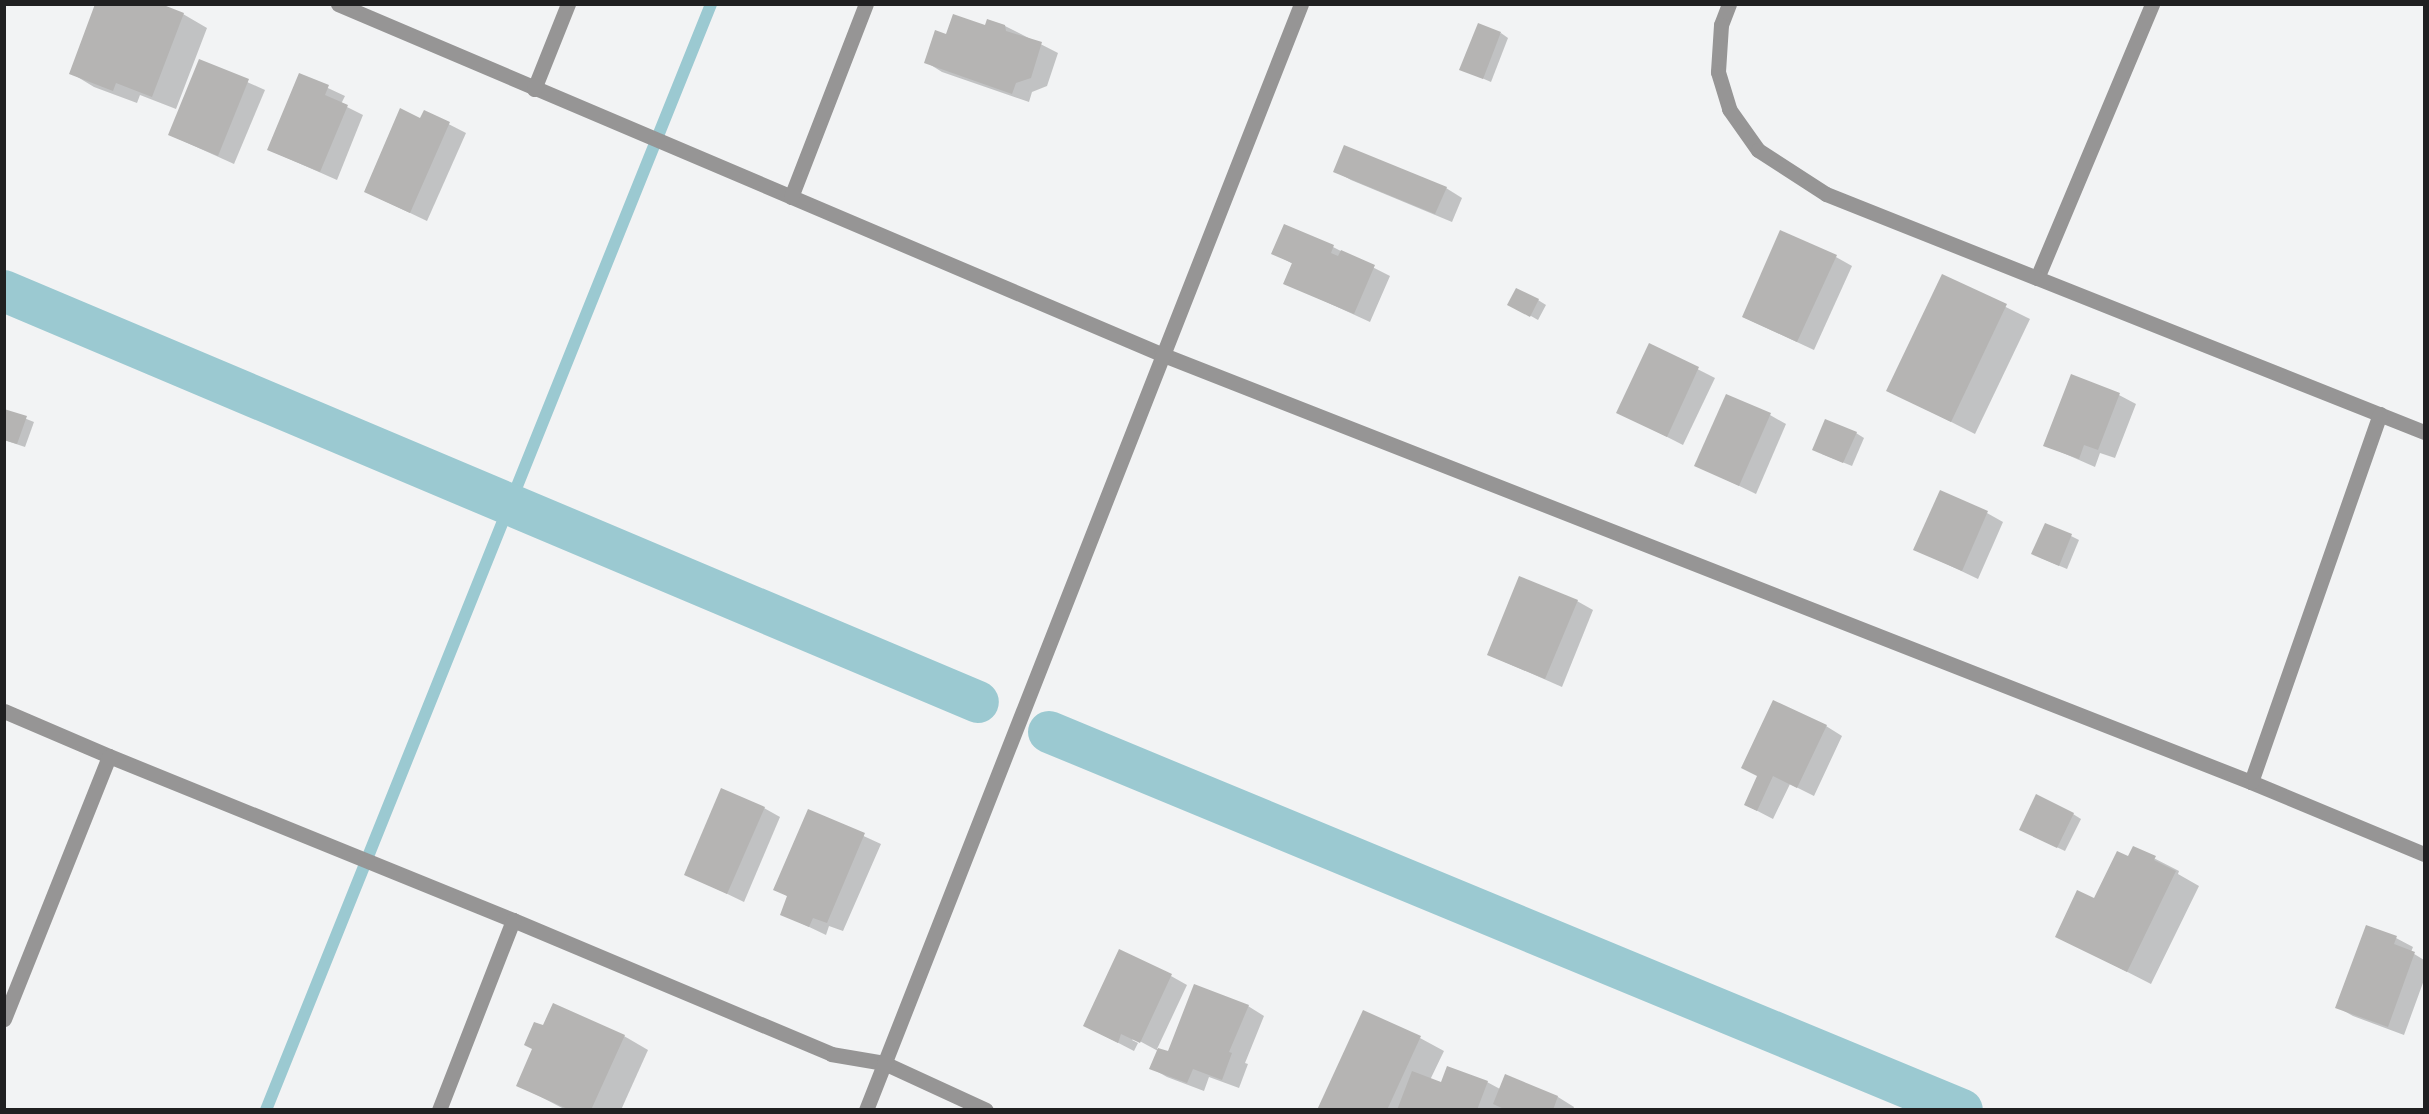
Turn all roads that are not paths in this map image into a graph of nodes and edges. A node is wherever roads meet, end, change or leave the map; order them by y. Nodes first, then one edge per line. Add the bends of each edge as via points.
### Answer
1 (338, 4) edge
2 (568, 4) edge
3 (866, 4) edge
4 (1302, 4) edge
5 (1729, 4) edge
6 (2152, 4) edge
7 (534, 90) junction
8 (791, 197) junction
9 (2037, 278) junction
10 (1161, 354) junction
11 (2380, 414) junction
12 (2424, 432) edge
13 (4, 711) edge
14 (109, 756) junction
15 (2251, 782) junction
16 (2424, 854) edge
17 (513, 920) junction
18 (4, 1019) edge
19 (884, 1063) junction
20 (439, 1110) edge
21 (866, 1110) edge
22 (986, 1110) edge

1 - 7 street
2 - 7 street
3 - 8 street
4 - 10 street
5 - 9 street via 1721,25 1718,72 1729,109 1758,150 1826,194
6 - 9 street
7 - 8 street
8 - 10 street
9 - 11 street
10 - 15 street
10 - 19 street
11 - 12 street
11 - 15 street
13 - 14 street
14 - 17 street
14 - 18 street
15 - 16 street
17 - 19 street via 831,1054
17 - 20 street
19 - 21 street
19 - 22 street

